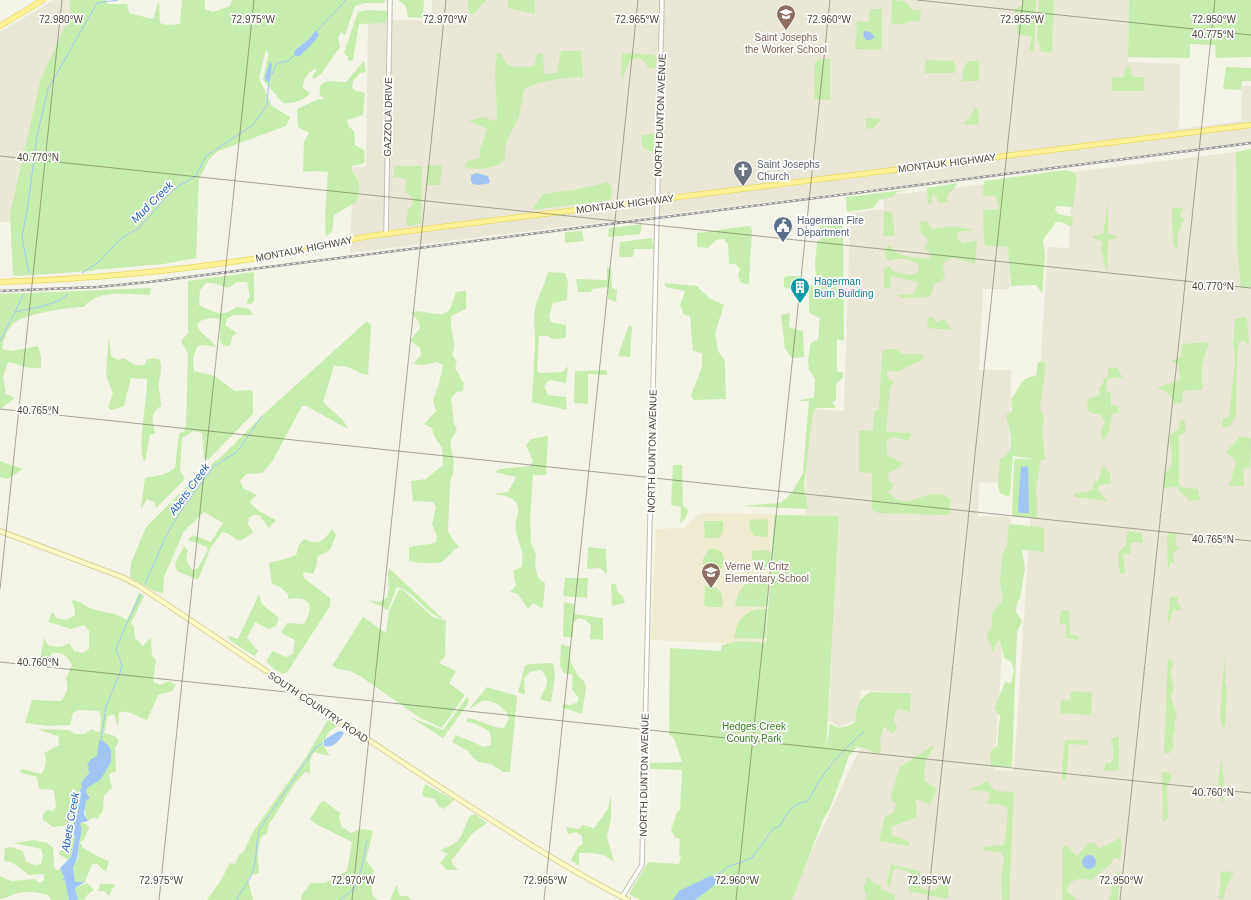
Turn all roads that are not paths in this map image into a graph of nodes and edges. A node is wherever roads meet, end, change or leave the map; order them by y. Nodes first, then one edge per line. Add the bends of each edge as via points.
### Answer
1 (43, 0) edge
2 (390, 0) edge
3 (662, 0) edge
4 (0, 26) edge
5 (1251, 124) edge
6 (658, 200) junction
7 (386, 234) junction
8 (0, 282) edge
9 (0, 531) edge
10 (622, 897) junction
11 (628, 900) edge

1 - 4 main road
2 - 7 street, GAZZOLA DRIVE
3 - 6 street, NORTH DUNTON AVENUE
5 - 6 main road, MONTAUK HIGHWAY
6 - 7 main road, MONTAUK HIGHWAY
6 - 10 street, NORTH DUNTON AVENUE via 642,865
7 - 8 main road, MONTAUK HIGHWAY via 253,259 139,274
9 - 10 main road, SOUTH COUNTRY ROAD via 122,577 139,586 534,848
10 - 11 main road, SOUTH COUNTRY ROAD

